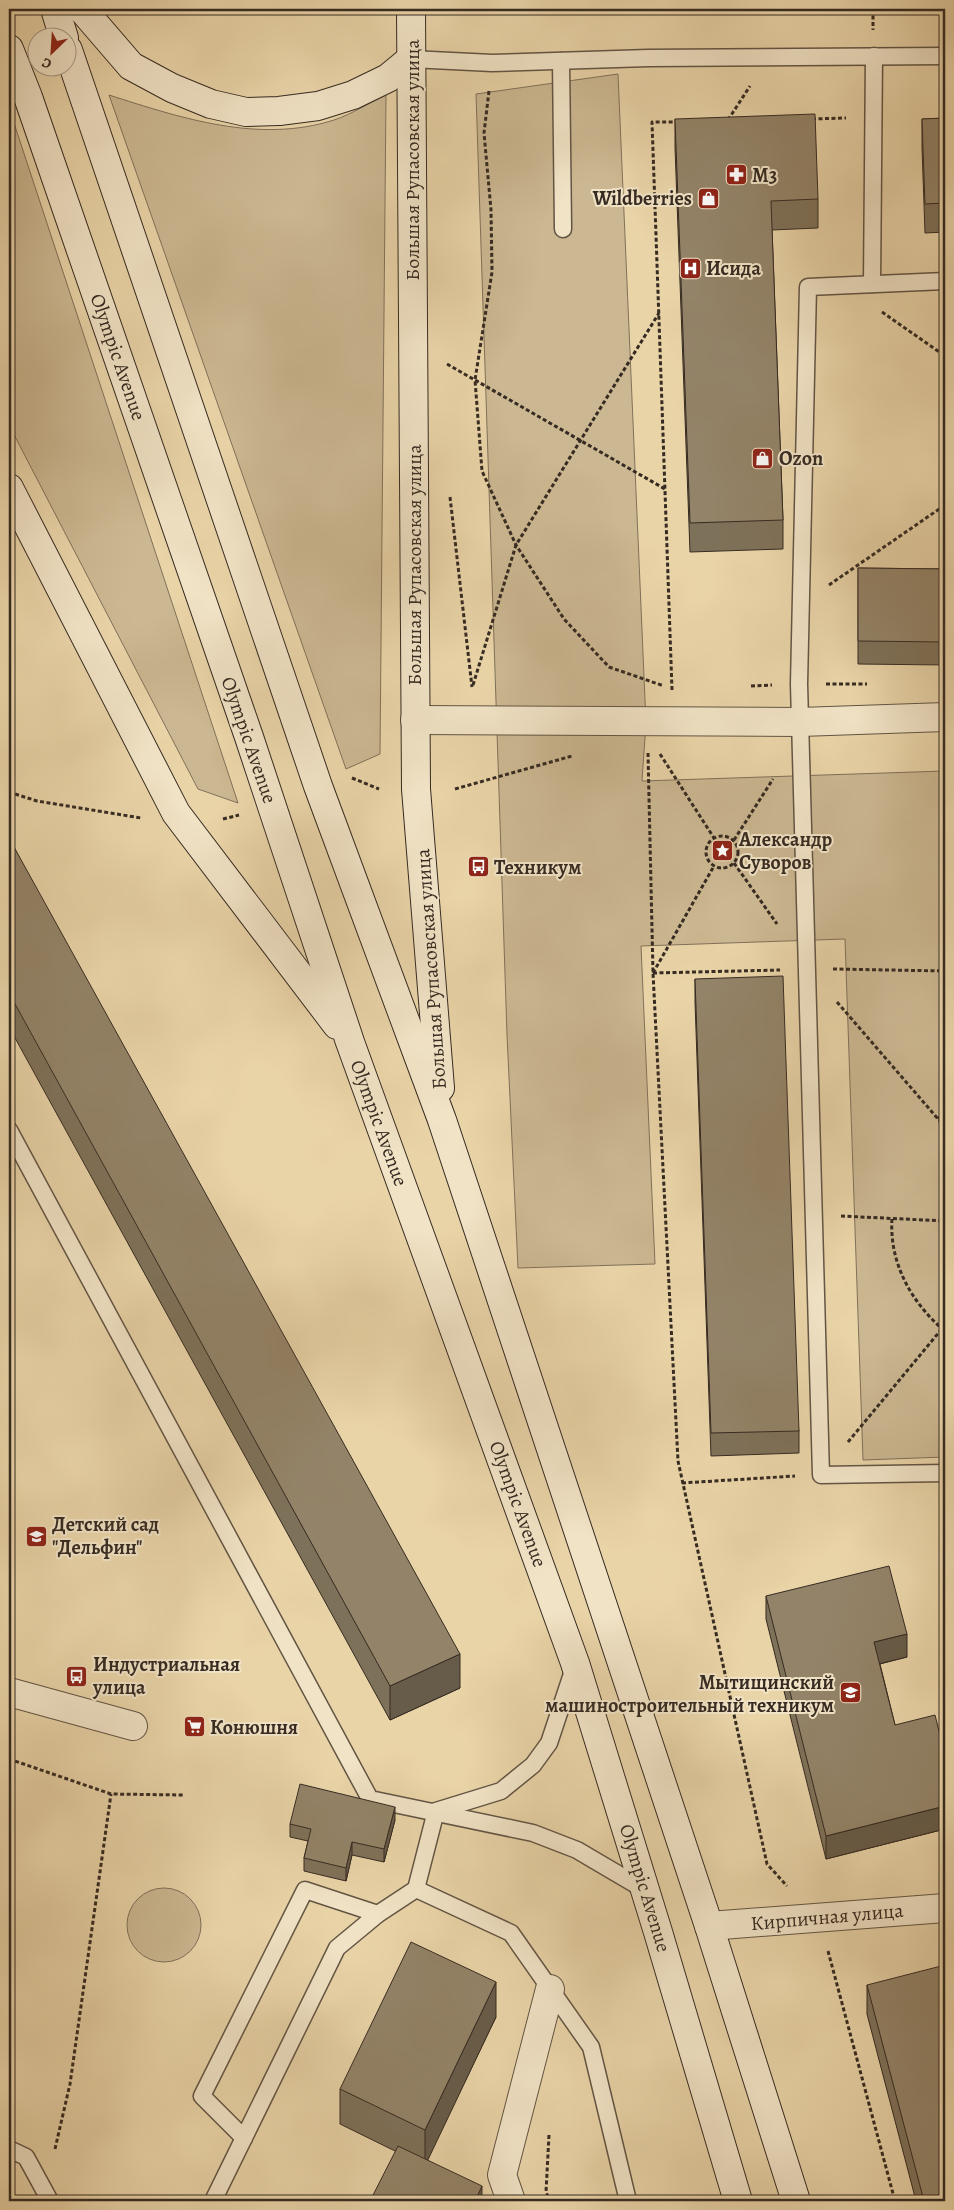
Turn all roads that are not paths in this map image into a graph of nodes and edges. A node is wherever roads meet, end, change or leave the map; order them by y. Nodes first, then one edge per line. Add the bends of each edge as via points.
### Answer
1 (55, 9) edge
2 (82, 9) edge
3 (411, 9) edge
4 (61, 28) edge
5 (9, 49) edge
6 (874, 56) junction
7 (945, 56) edge
8 (411, 59) junction
9 (561, 61) junction
10 (78, 78) edge
11 (563, 229) dead end
12 (945, 281) edge
13 (872, 284) junction
14 (9, 488) edge
15 (945, 717) edge
16 (415, 720) junction
17 (800, 729) junction
18 (350, 1042) junction
19 (442, 1120) junction
20 (9, 1130) edge
21 (945, 1473) edge
22 (575, 1663) junction
23 (9, 1692) edge
24 (133, 1726) dead end
25 (436, 1811) junction
26 (416, 1889) junction
27 (645, 1890) junction
28 (945, 1908) edge
29 (378, 1914) junction
30 (709, 1926) junction
31 (550, 1989) junction
32 (244, 2138) junction
33 (9, 2149) edge
34 (50, 2201) edge
35 (213, 2201) edge
36 (511, 2201) edge
37 (628, 2201) edge
38 (738, 2201) edge
39 (796, 2201) edge

1 - 4 main road
2 - 8 main road via 131,66 172,88 212,104 246,112 318,106 353,95 388,78
3 - 8 main road, Большая Рупасовская улица
5 - 18 main road, Olympic Avenue via 249,737
6 - 7 lane
6 - 9 lane
6 - 13 lane
8 - 9 lane via 492,63
8 - 16 main road, Большая Рупасовская улица
9 - 11 lane
10 - 19 main road via 315,777
12 - 13 lane
13 - 17 lane via 808,287
14 - 18 main road via 176,813
15 - 17 main road
16 - 17 main road
16 - 19 main road, Большая Рупасовская улица via 416,789
17 - 21 lane via 821,1475
18 - 22 main road, Olympic Avenue
19 - 30 main road
20 - 25 lane via 370,1799
22 - 25 lane via 549,1743 533,1765 501,1791
22 - 27 main road, Olympic Avenue
23 - 24 main road
25 - 26 lane
25 - 27 lane via 533,1834 568,1846
26 - 29 lane
26 - 31 lane via 511,1933
27 - 38 main road, Olympic Avenue
28 - 30 main road, Кирпичная улица
29 - 32 lane via 337,1948
29 - 32 lane via 305,1890 202,2096
30 - 39 main road
31 - 36 main road via 502,2175
31 - 37 lane via 591,2048
32 - 35 lane
33 - 34 lane via 26,2158

